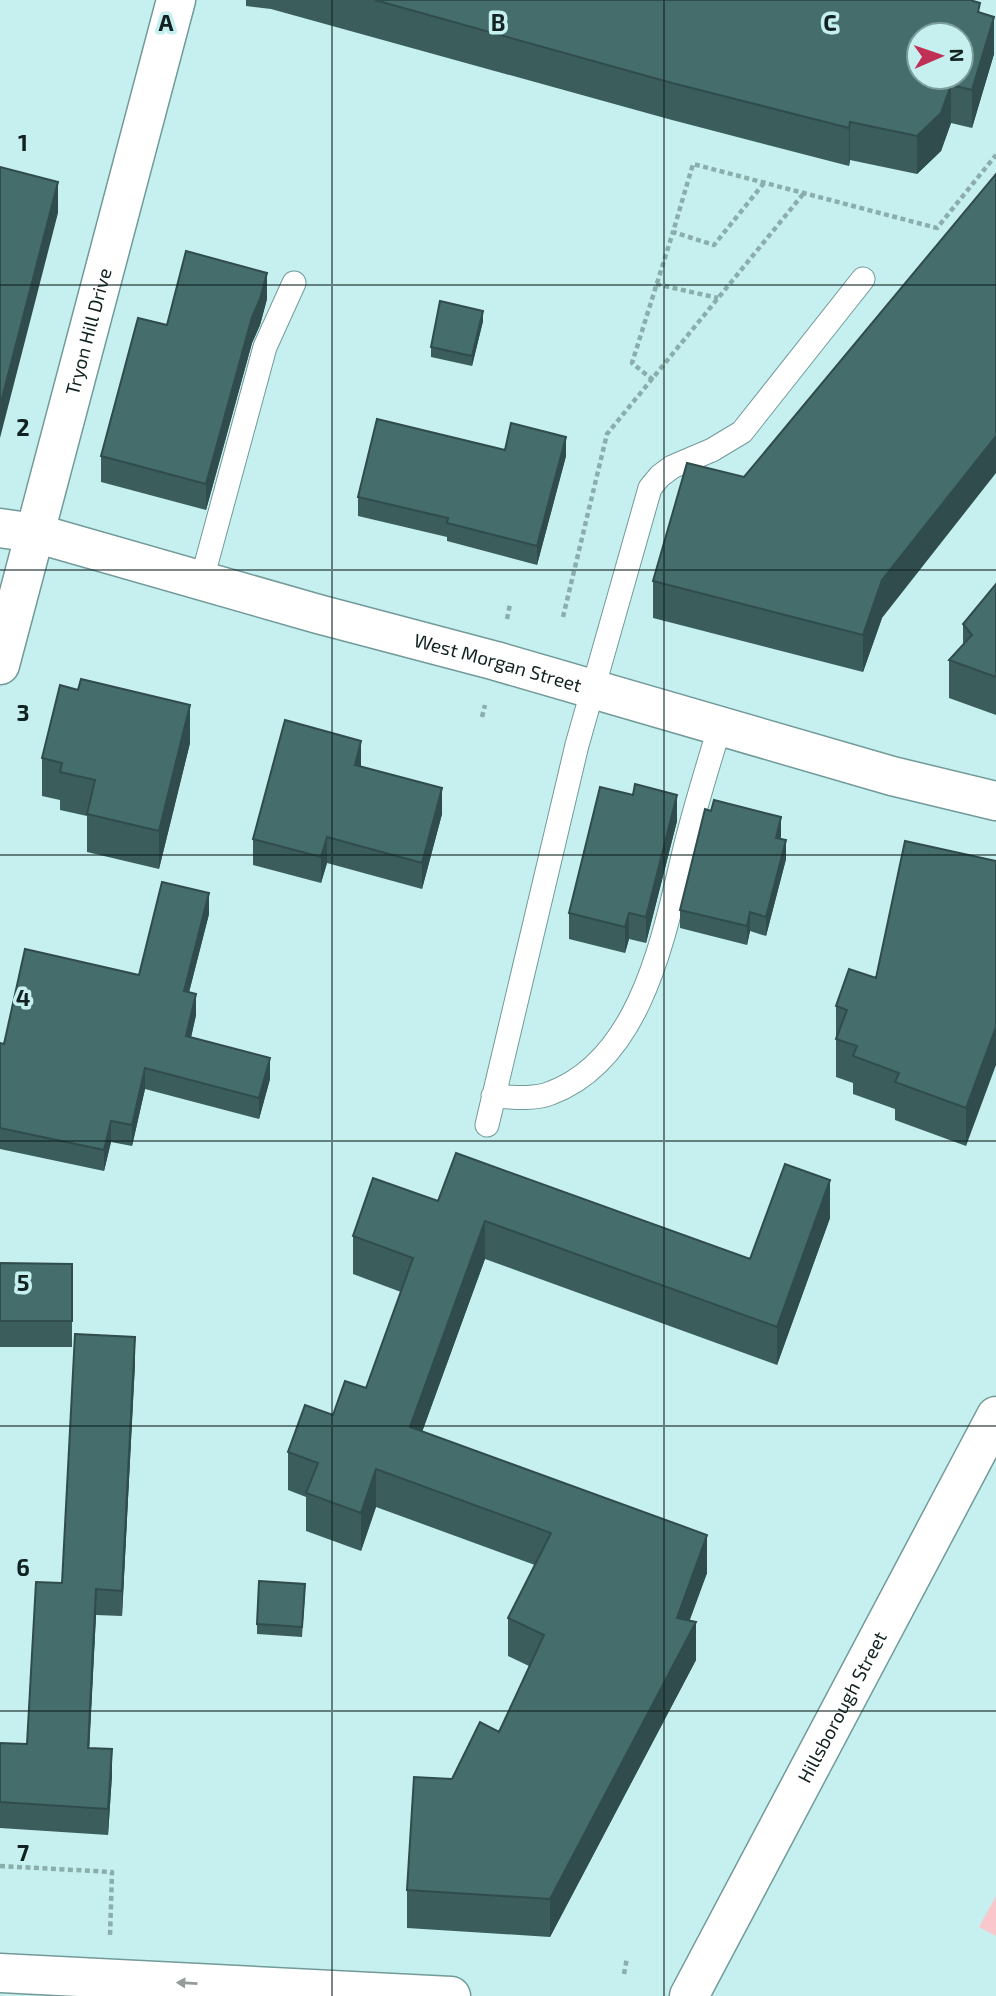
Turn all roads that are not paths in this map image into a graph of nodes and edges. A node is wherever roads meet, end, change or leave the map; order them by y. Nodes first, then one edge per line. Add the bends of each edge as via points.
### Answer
1 (176, 0) edge
2 (863, 279) dead end
3 (294, 283) dead end
4 (18, 531) edge
5 (202, 579) junction
6 (0, 664) edge
7 (593, 688) junction
8 (719, 726) junction
9 (996, 801) edge
10 (493, 1096) junction
11 (486, 1125) dead end
12 (996, 1416) edge
13 (0, 1973) edge
14 (451, 1996) edge
15 (689, 1996) edge

1 - 4 main road, Tryon Hill Drive
2 - 7 lane via 742,432 672,467 650,488
3 - 5 lane via 265,347
4 - 5 main road, West Morgan Street
4 - 6 main road, Tryon Hill Drive
5 - 7 main road, West Morgan Street
7 - 8 main road, West Morgan Street
7 - 10 lane
8 - 9 main road, West Morgan Street
8 - 10 lane via 659,952 642,999 602,1058 573,1083 549,1094
10 - 11 lane
12 - 15 main road, Hillsborough Street
14 -> 13 main road

